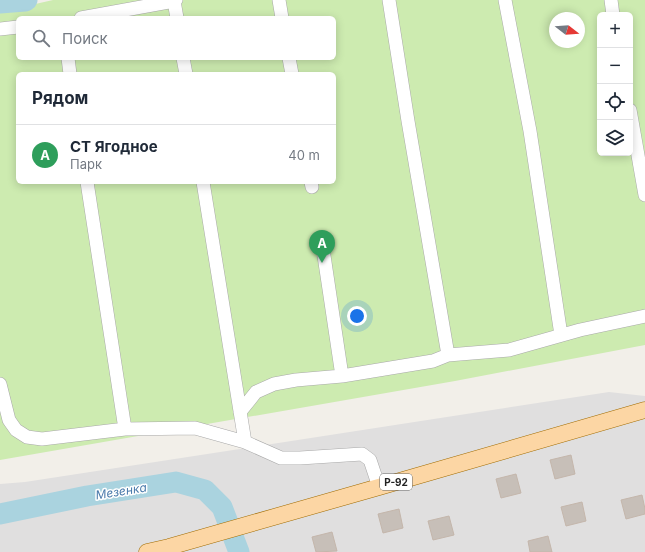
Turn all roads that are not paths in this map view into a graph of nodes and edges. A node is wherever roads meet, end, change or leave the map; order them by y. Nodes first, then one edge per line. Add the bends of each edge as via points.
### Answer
1 (175, 0) edge
2 (279, 0) edge
3 (389, 0) edge
4 (505, 0) edge
5 (611, 0) edge
6 (613, 12) edge
7 (91, 16) edge
8 (177, 16) edge
9 (282, 16) edge
10 (16, 27) edge
11 (0, 29) edge
12 (68, 60) edge
13 (183, 60) edge
14 (289, 60) edge
15 (70, 72) edge
16 (186, 72) edge
17 (292, 72) edge
18 (632, 120) edge
19 (87, 184) edge
20 (203, 184) edge
21 (645, 195) edge
22 (323, 249) dead end
23 (645, 316) edge
24 (561, 336) junction
25 (448, 355) junction
26 (342, 376) junction
27 (0, 384) edge
28 (645, 410) edge
29 (240, 412) junction
30 (125, 429) junction
31 (245, 442) junction
32 (379, 487) junction
33 (147, 552) edge

1 - 7 street
1 - 8 street
2 - 9 street
3 - 25 street
4 - 24 street via 530,131
5 - 6 street
10 - 11 street
12 - 15 street
13 - 16 street
14 - 17 street
18 - 21 street
19 - 30 street
20 - 29 street
22 - 26 street
23 - 24 street
24 - 25 street via 509,350
25 - 26 street via 433,361
26 - 29 street via 274,384 256,392
27 - 30 street via 9,420 16,430 27,437 42,440
28 - 32 main road, Р-92
29 - 31 street
30 - 31 street via 195,428
31 - 32 street via 281,458 362,454 370,460
32 - 33 main road, Р-92

